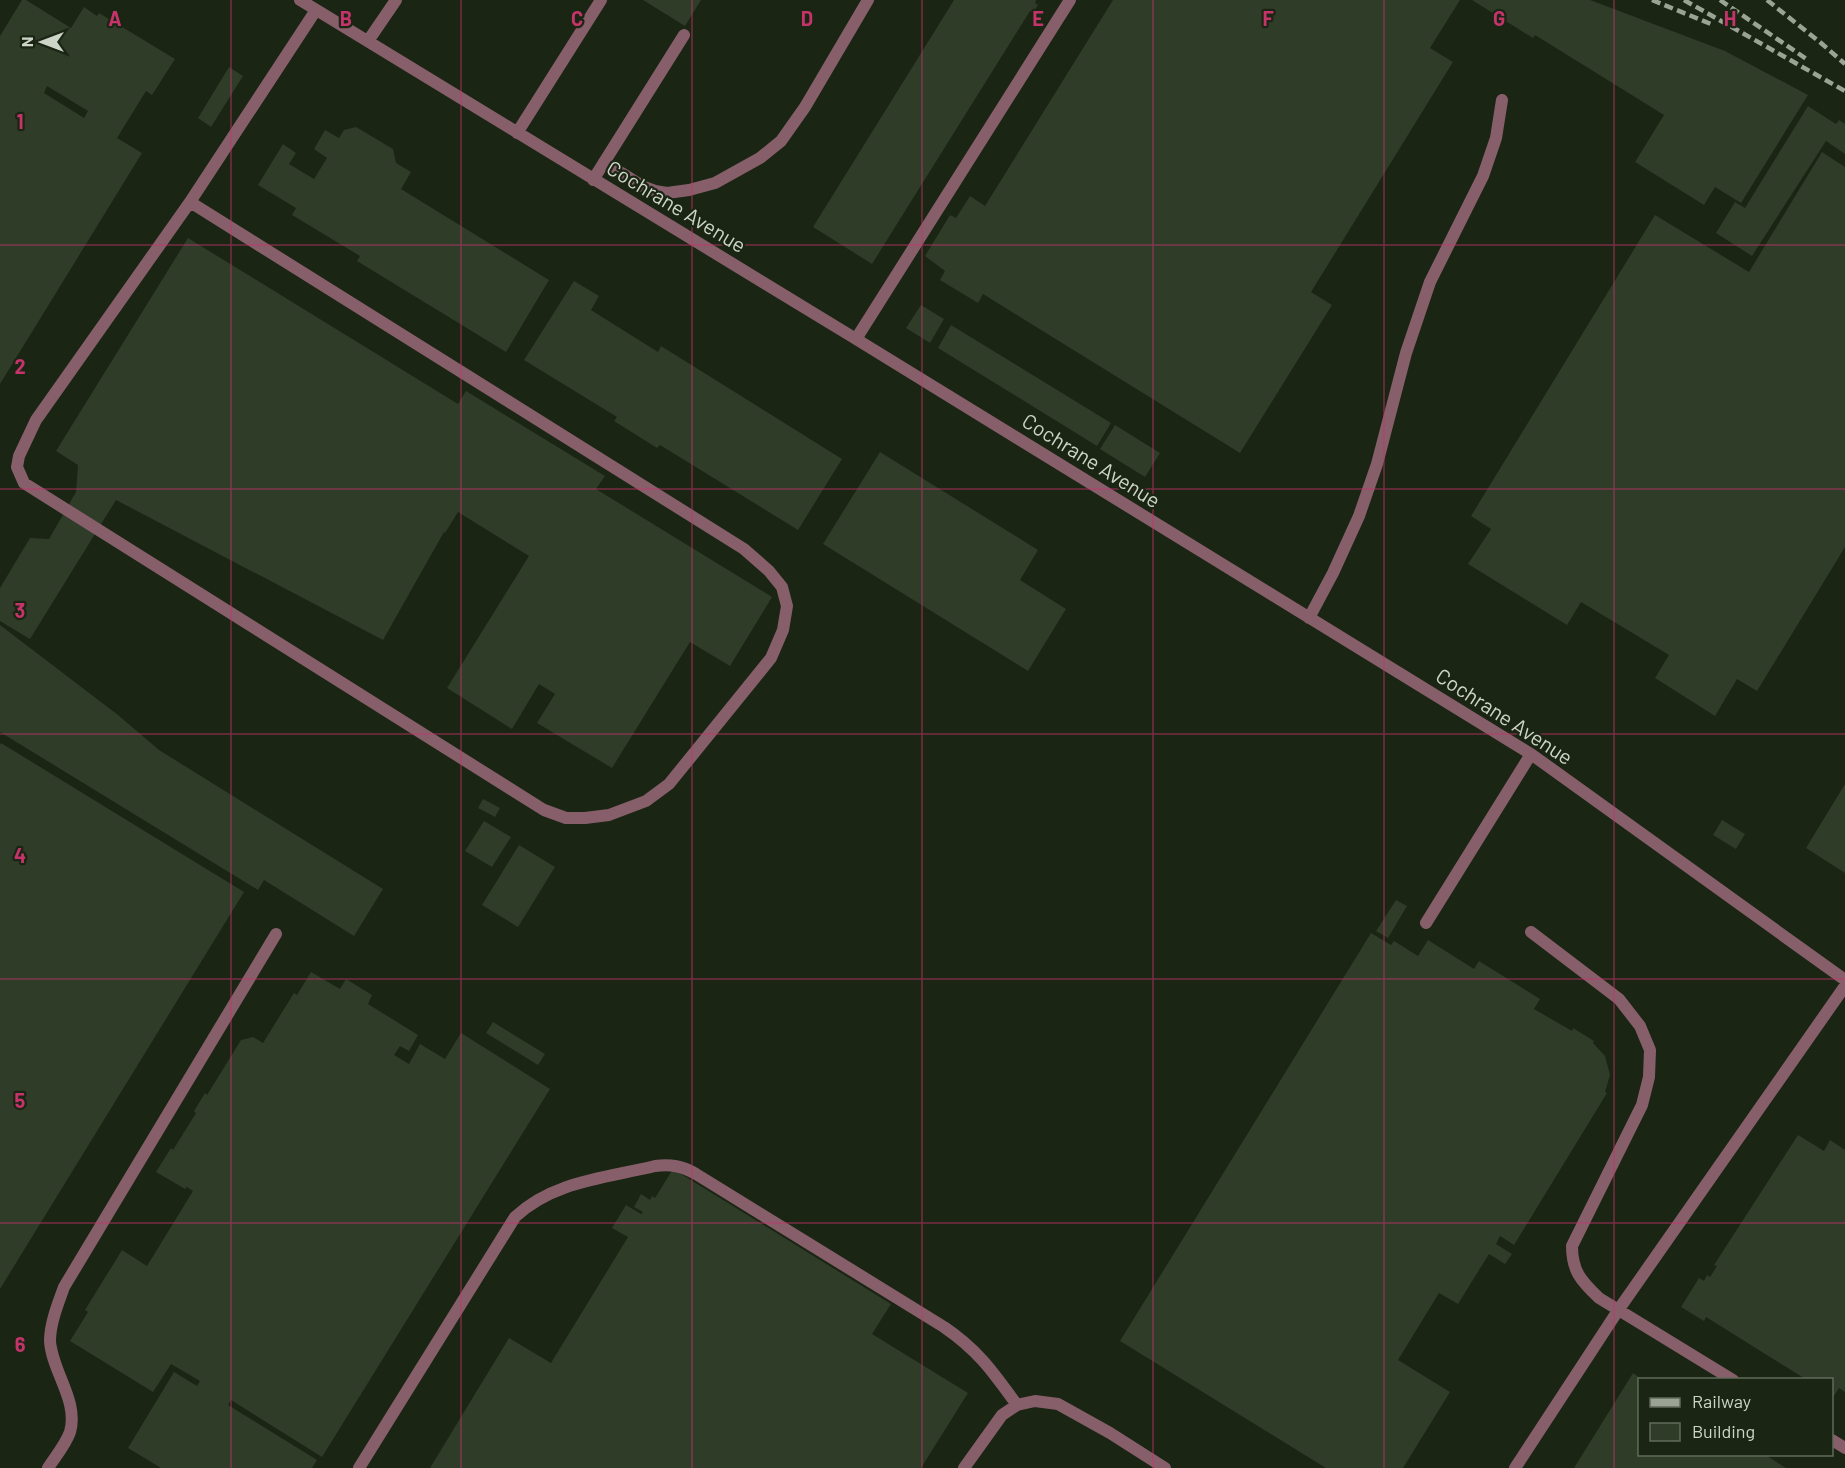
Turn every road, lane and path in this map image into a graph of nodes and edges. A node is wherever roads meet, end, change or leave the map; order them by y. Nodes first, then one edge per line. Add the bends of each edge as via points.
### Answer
1 (300, 0) edge
2 (396, 0) edge
3 (601, 0) edge
4 (868, 0) edge
5 (1070, 0) edge
6 (316, 10) junction
7 (684, 35) dead end
8 (368, 41) junction
9 (1502, 100) dead end
10 (517, 133) junction
11 (604, 162) junction
12 (593, 180) junction
13 (190, 202) junction
14 (856, 339) junction
15 (1309, 618) junction
16 (1531, 754) junction
17 (1426, 923) dead end
18 (1530, 932) dead end
19 (276, 934) dead end
20 (1845, 980) edge
21 (1845, 986) edge
22 (1619, 1309) junction
23 (1730, 1378) edge
24 (1017, 1405) junction
25 (48, 1468) edge
26 (359, 1468) edge
27 (964, 1468) edge
28 (1165, 1468) edge
29 (1515, 1468) edge

1 - 6 lane, Cochrane Avenue
2 - 8 lane
3 - 10 lane
4 - 11 lane via 805,107 781,141 760,158 715,183 667,193 644,187
5 - 14 lane
6 - 8 lane, Cochrane Avenue
6 - 13 lane
7 - 11 lane
8 - 10 lane, Cochrane Avenue
9 - 15 lane via 1496,138 1483,176 1430,282 1359,516
10 - 12 lane, Cochrane Avenue
11 - 12 lane
12 - 14 lane, Cochrane Avenue
13 - 13 lane via 36,420 16,467 24,483 544,810 566,818 609,815 646,801 669,784 771,658 783,630 787,606 782,587 769,571 744,549
14 - 15 lane, Cochrane Avenue
15 - 16 lane, Cochrane Avenue
16 - 17 lane
16 - 20 lane, Cochrane Avenue
18 - 22 lane via 1619,999 1640,1026 1650,1050 1649,1077 1641,1105 1572,1246 1572,1263 1583,1282 1599,1298
19 - 25 lane via 64,1287 53,1316 50,1342 72,1420 70,1434
21 - 22 lane
22 - 23 lane
22 - 29 lane
24 - 26 lane via 989,1366 962,1340 682,1167 655,1166 569,1185 538,1198 515,1217
24 - 27 lane via 1002,1415
24 - 28 lane via 1035,1401 1058,1404

